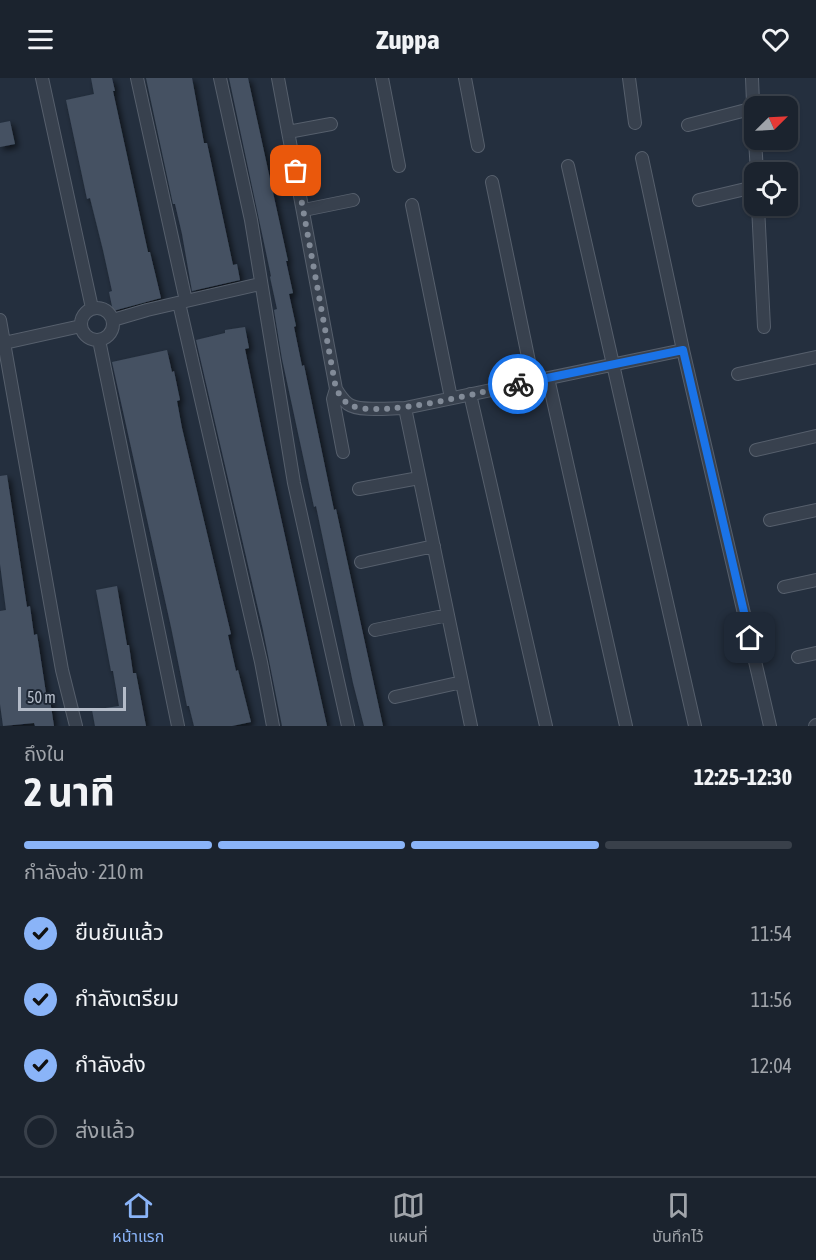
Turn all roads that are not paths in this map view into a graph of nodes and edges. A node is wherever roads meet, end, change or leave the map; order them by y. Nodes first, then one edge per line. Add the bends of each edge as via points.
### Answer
1 (42, 78) edge
2 (137, 78) edge
3 (220, 78) edge
4 (278, 78) edge
5 (382, 78) edge
6 (465, 78) edge
7 (629, 78) edge
8 (752, 78) edge
9 (753, 96) edge
10 (744, 111) edge
11 (635, 123) dead end
12 (331, 124) dead end
13 (688, 125) dead end
14 (288, 132) junction
15 (478, 146) dead end
16 (642, 158) dead end
17 (399, 166) dead end
18 (568, 166) dead end
19 (492, 182) dead end
20 (744, 189) edge
21 (353, 200) dead end
22 (699, 200) dead end
23 (412, 206) dead end
24 (304, 210) junction
25 (758, 216) edge
26 (260, 284) junction
27 (182, 302) junction
28 (92, 308) junction
29 (0, 320) edge
30 (113, 320) junction
31 (81, 326) junction
32 (764, 327) dead end
33 (99, 340) junction
34 (3, 344) edge
35 (683, 350) junction
36 (816, 357) edge
37 (612, 365) junction
38 (738, 374) dead end
39 (548, 378) junction
40 (533, 381) junction
41 (336, 389) junction
42 (470, 394) junction
43 (451, 398) junction
44 (405, 408) junction
45 (816, 436) edge
46 (756, 450) dead end
47 (343, 452) dead end
48 (419, 478) junction
49 (359, 489) dead end
50 (816, 510) edge
51 (770, 520) dead end
52 (434, 546) junction
53 (361, 562) dead end
54 (816, 580) edge
55 (784, 587) dead end
56 (448, 615) junction
57 (375, 630) dead end
58 (816, 653) edge
59 (798, 657) dead end
60 (462, 682) junction
61 (395, 697) dead end
62 (76, 726) edge
63 (178, 726) edge
64 (273, 726) edge
65 (348, 726) edge
66 (471, 726) edge
67 (546, 726) edge
68 (626, 726) edge
69 (694, 726) edge
70 (770, 726) edge

1 - 28 street
2 - 27 street
3 - 26 street via 251,220
4 - 14 street
5 - 17 street
6 - 15 street
7 - 11 street
8 - 9 street
10 - 13 street
12 - 14 street
14 - 24 street
16 - 35 street
18 - 37 street
19 - 40 street
20 - 22 street
21 - 24 street
23 - 43 street
24 - 41 street
25 - 32 street
26 - 27 street
26 - 65 street via 294,483
27 - 30 street
27 - 64 street
28 - 30 street via 105,309
28 - 31 street via 82,316
29 - 34 street
30 - 33 street via 109,335
31 - 33 street via 86,336
31 - 34 street
33 - 63 street
34 - 62 street via 62,670
35 - 37 street
35 - 70 street
36 - 38 street
37 - 39 street
37 - 69 street
39 - 40 street
39 - 68 street
40 - 42 street
41 - 44 street via 353,406
41 - 47 street via 333,399
42 - 43 street
42 - 67 street
43 - 44 street
44 - 48 street
45 - 46 street
48 - 49 street
48 - 52 street
50 - 51 street
52 - 53 street
52 - 56 street
54 - 55 street
56 - 57 street
56 - 60 street
58 - 59 street
60 - 61 street
60 - 66 street

